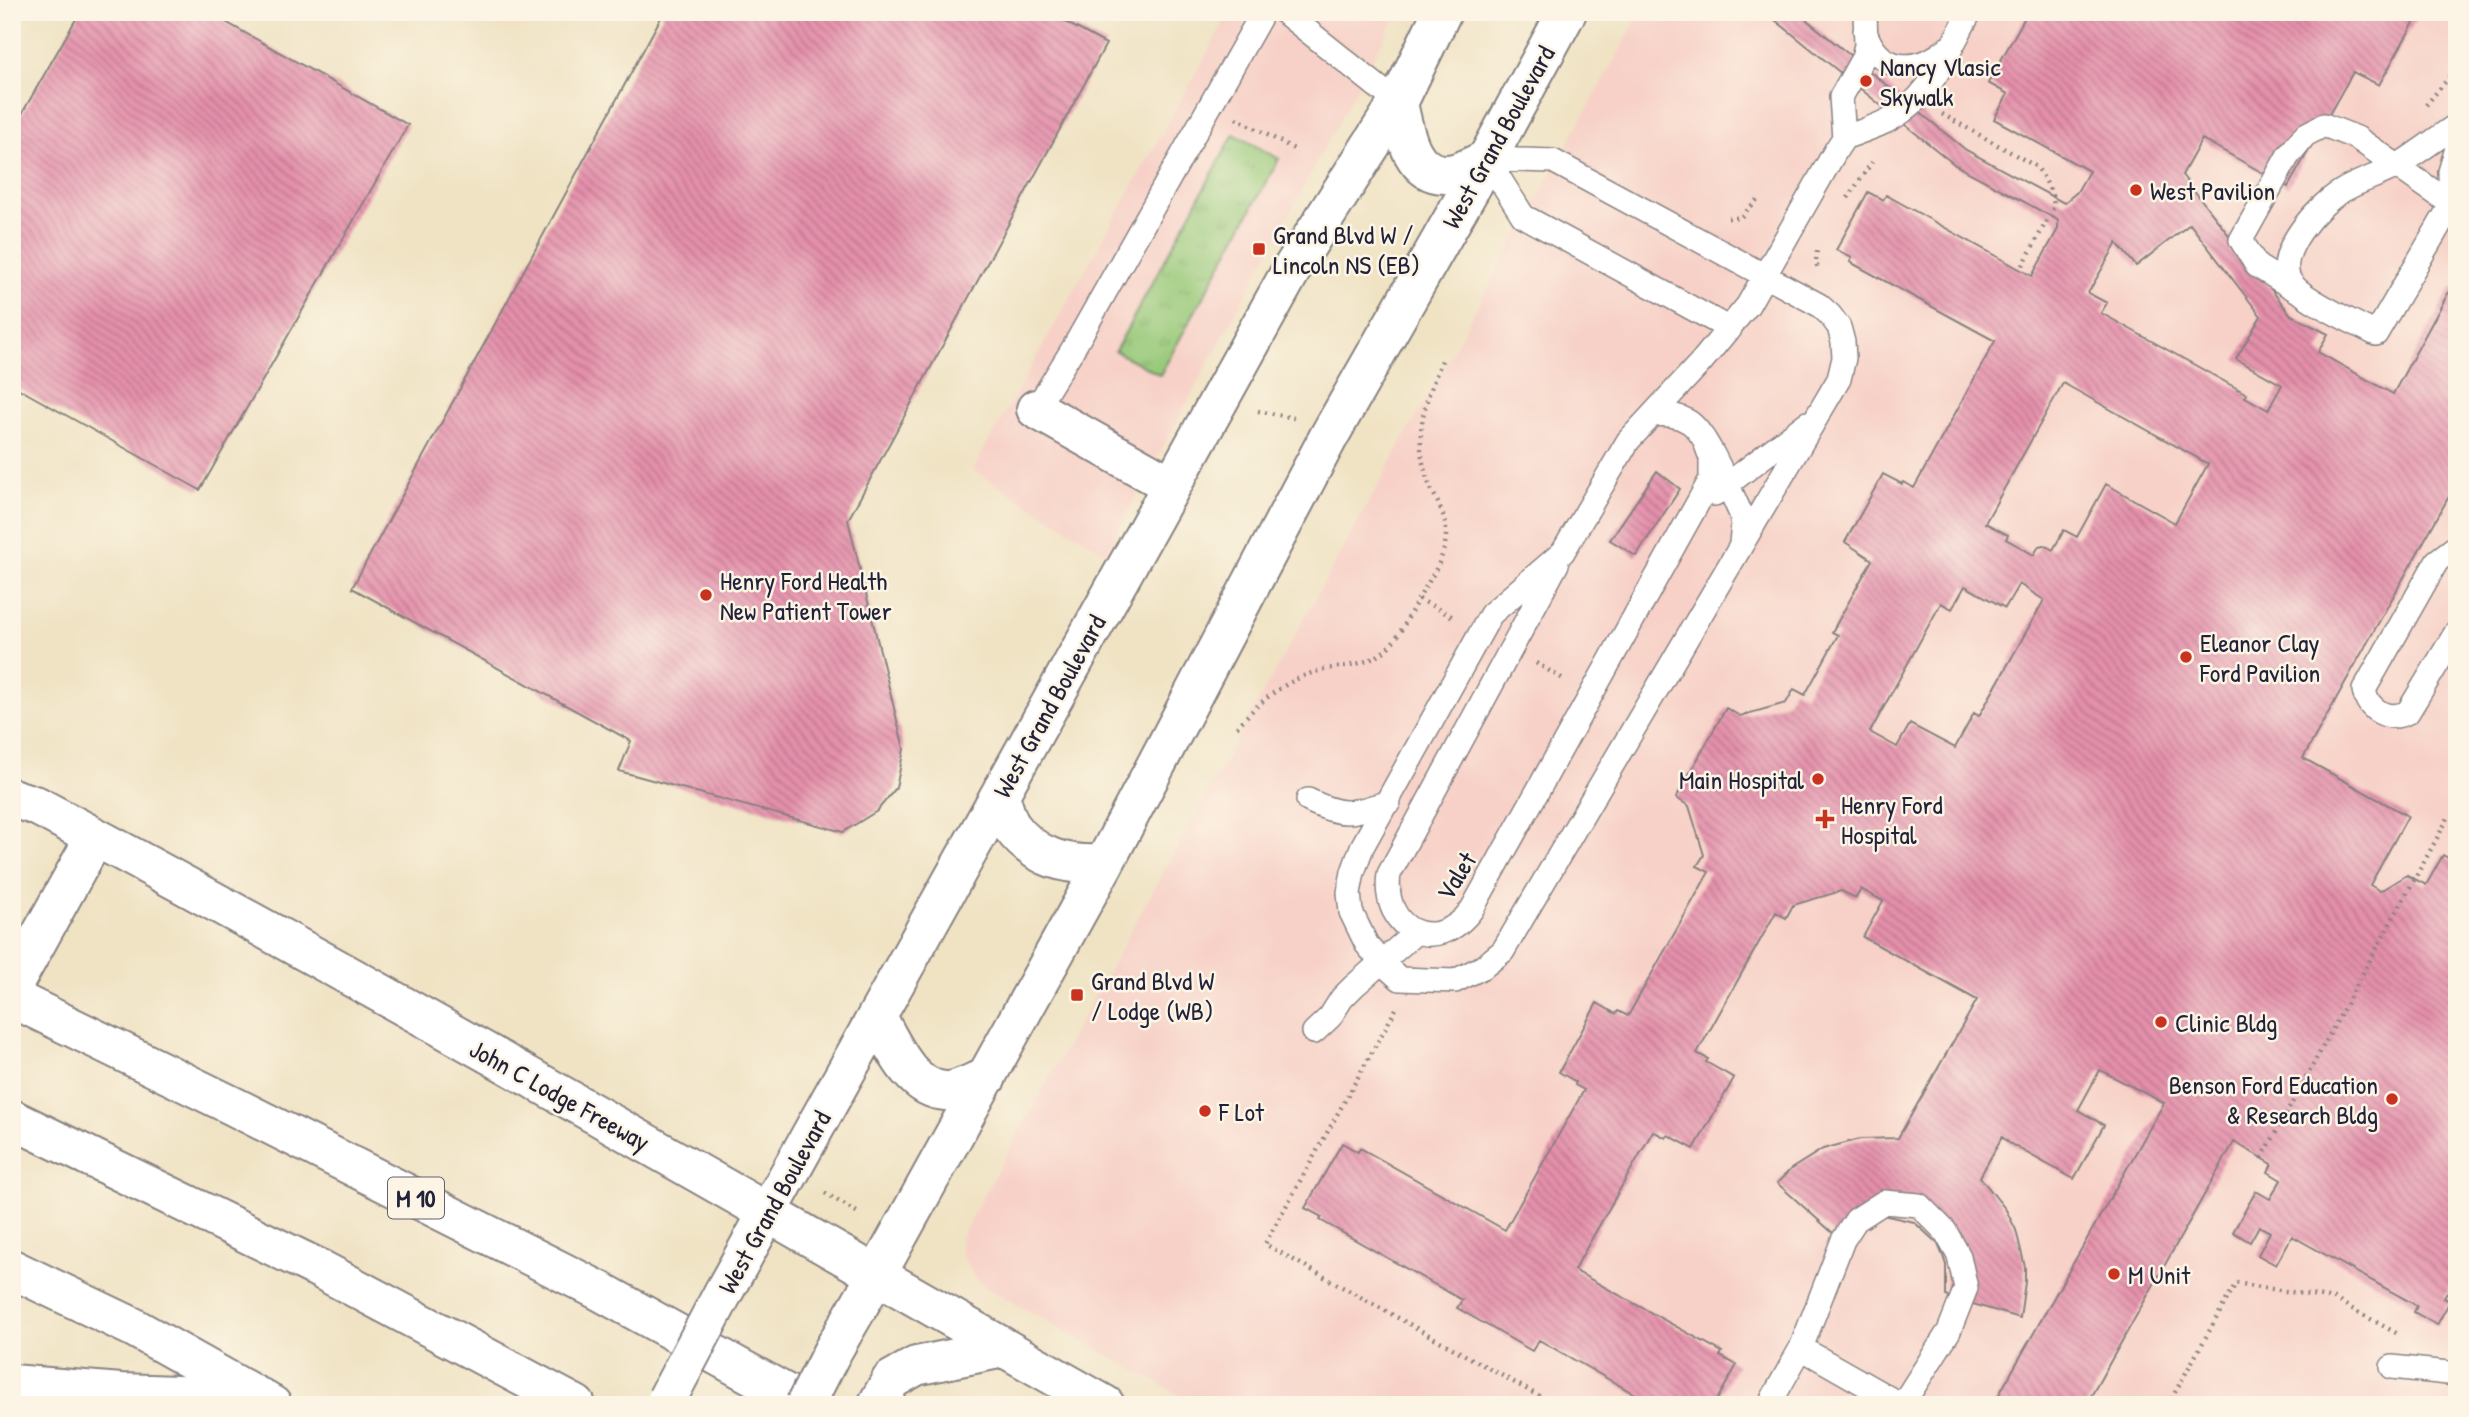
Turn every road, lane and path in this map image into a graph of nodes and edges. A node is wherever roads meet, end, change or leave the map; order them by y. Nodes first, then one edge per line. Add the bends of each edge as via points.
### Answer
1 (1263, 12) edge
2 (1284, 12) edge
3 (1442, 12) edge
4 (1567, 12) edge
5 (1970, 12) edge
6 (1865, 22) edge
7 (1952, 44) junction
8 (2457, 68) edge
9 (1398, 103) junction
10 (2421, 110) dead end
11 (1227, 114) dead end
12 (1941, 114) dead end
13 (2457, 125) edge
14 (1843, 138) junction
15 (2457, 148) edge
16 (1294, 149) dead end
17 (1487, 159) junction
18 (2398, 166) junction
19 (2454, 207) edge
20 (2021, 269) dead end
21 (1764, 276) junction
22 (2301, 293) junction
23 (1730, 329) junction
24 (1443, 358) dead end
25 (1037, 409) joint
26 (1257, 411) dead end
27 (1652, 415) junction
28 (1817, 415) junction
29 (1302, 420) dead end
30 (1704, 439) junction
31 (1171, 485) junction
32 (1727, 485) junction
33 (1693, 511) junction
34 (2457, 546) edge
35 (1740, 547) junction
36 (1563, 552) junction
37 (2457, 631) edge
38 (1237, 727) dead end
39 (1000, 795) junction
40 (21, 799) edge
41 (1308, 800) dead end
42 (1389, 802) junction
43 (2456, 820) edge
44 (95, 837) junction
45 (1104, 864) junction
46 (1415, 933) junction
47 (1382, 963) junction
48 (12, 987) edge
49 (12, 998) edge
50 (1401, 1002) dead end
51 (877, 1017) junction
52 (1314, 1032) dead end
53 (987, 1077) junction
54 (12, 1119) edge
55 (2262, 1158) dead end
56 (825, 1193) dead end
57 (767, 1214) junction
58 (860, 1214) dead end
59 (12, 1269) edge
60 (876, 1276) junction
61 (2409, 1340) dead end
62 (1004, 1348) junction
63 (1801, 1348) junction
64 (2392, 1367) dead end
65 (2457, 1374) edge
66 (12, 1384) edge
67 (884, 1392) edge
68 (263, 1403) edge
69 (576, 1405) edge
70 (664, 1405) edge
71 (806, 1405) edge
72 (1105, 1405) edge
73 (1555, 1405) edge
74 (1769, 1405) edge
75 (1902, 1405) edge
76 (2168, 1405) edge

1 - 25 lane
2 - 9 lane
3 - 9 main road, West Grand Boulevard
4 - 17 main road, West Grand Boulevard
5 - 7 lane
6 - 7 lane via 1872,50 1885,61 1922,63
6 - 14 lane via 1863,58 1841,97
7 - 14 lane via 1916,100 1884,122
8 - 10 path
9 - 17 main road via 1408,144 1429,169 1444,175
9 - 31 main road, West Grand Boulevard via 1293,267
11 - 16 path
12 - 20 path via 2037,167 2046,181 2054,207
13 - 18 lane
14 - 21 lane
15 - 19 lane via 2450,172
17 - 21 lane via 1553,161
17 - 23 lane via 1523,216
17 - 45 main road, West Grand Boulevard via 1328,438
18 - 19 lane
18 - 22 lane via 2341,191 2301,232 2285,268
18 - 22 lane via 2357,138 2324,125 2305,135 2288,156 2241,240 2257,266
19 - 22 lane via 2376,334
21 - 23 lane
21 - 28 lane via 1819,305 1839,327 1844,358 1839,379
23 - 27 lane
24 - 38 path via 1420,425 1425,471 1446,528 1438,565 1383,653 1289,682 1267,696
25 - 31 main road
26 - 29 path
27 - 30 lane via 1679,417 1698,428
27 - 36 lane via 1628,441
28 - 32 lane
28 - 35 lane
30 - 32 lane
30 - 33 lane, Valet via 1711,458 1710,480
31 - 39 main road, West Grand Boulevard
32 - 33 lane
32 - 35 lane via 1741,514
33 - 46 lane, Valet via 1472,909 1454,926
34 - 37 lane via 2437,561 2364,690 2372,709 2399,717 2408,712
35 - 47 lane via 1503,951 1455,981 1400,979
36 - 42 lane via 1491,614
36 - 46 lane via 1389,874 1394,915
39 - 45 main road via 1010,824 1028,845 1054,860
39 - 51 main road, West Grand Boulevard
40 - 44 main road, John C Lodge Freeway
41 - 42 lane via 1340,813
42 - 47 lane via 1362,846 1349,893 1359,930
43 - 55 path via 2448,818
44 - 48 main road
44 - 57 main road, John C Lodge Freeway
45 - 53 main road, West Grand Boulevard
46 - 47 lane
47 - 52 lane via 1342,998
49 - 71 main road, M 10 via 600,1290
50 - 73 path via 1265,1244
51 - 53 main road via 904,1064 925,1085 946,1091
51 - 57 main road, West Grand Boulevard
53 - 60 main road, West Grand Boulevard
54 - 69 main road via 316,1267
56 - 58 path
57 - 60 main road, John C Lodge Freeway
57 - 70 main road, West Grand Boulevard, bridge
59 - 68 main road via 133,1327
60 - 62 main road, John C Lodge Freeway
60 - 71 main road, West Grand Boulevard, bridge
61 - 76 path via 2334,1299 2236,1283
62 - 67 main road via 916,1366
62 - 72 main road, John C Lodge Freeway
63 - 74 lane
63 - 75 lane
63 - 75 lane via 1843,1240 1856,1220 1884,1202 1919,1205 1945,1231 1959,1256 1966,1288 1949,1332
64 - 65 lane
66 - 68 main road

